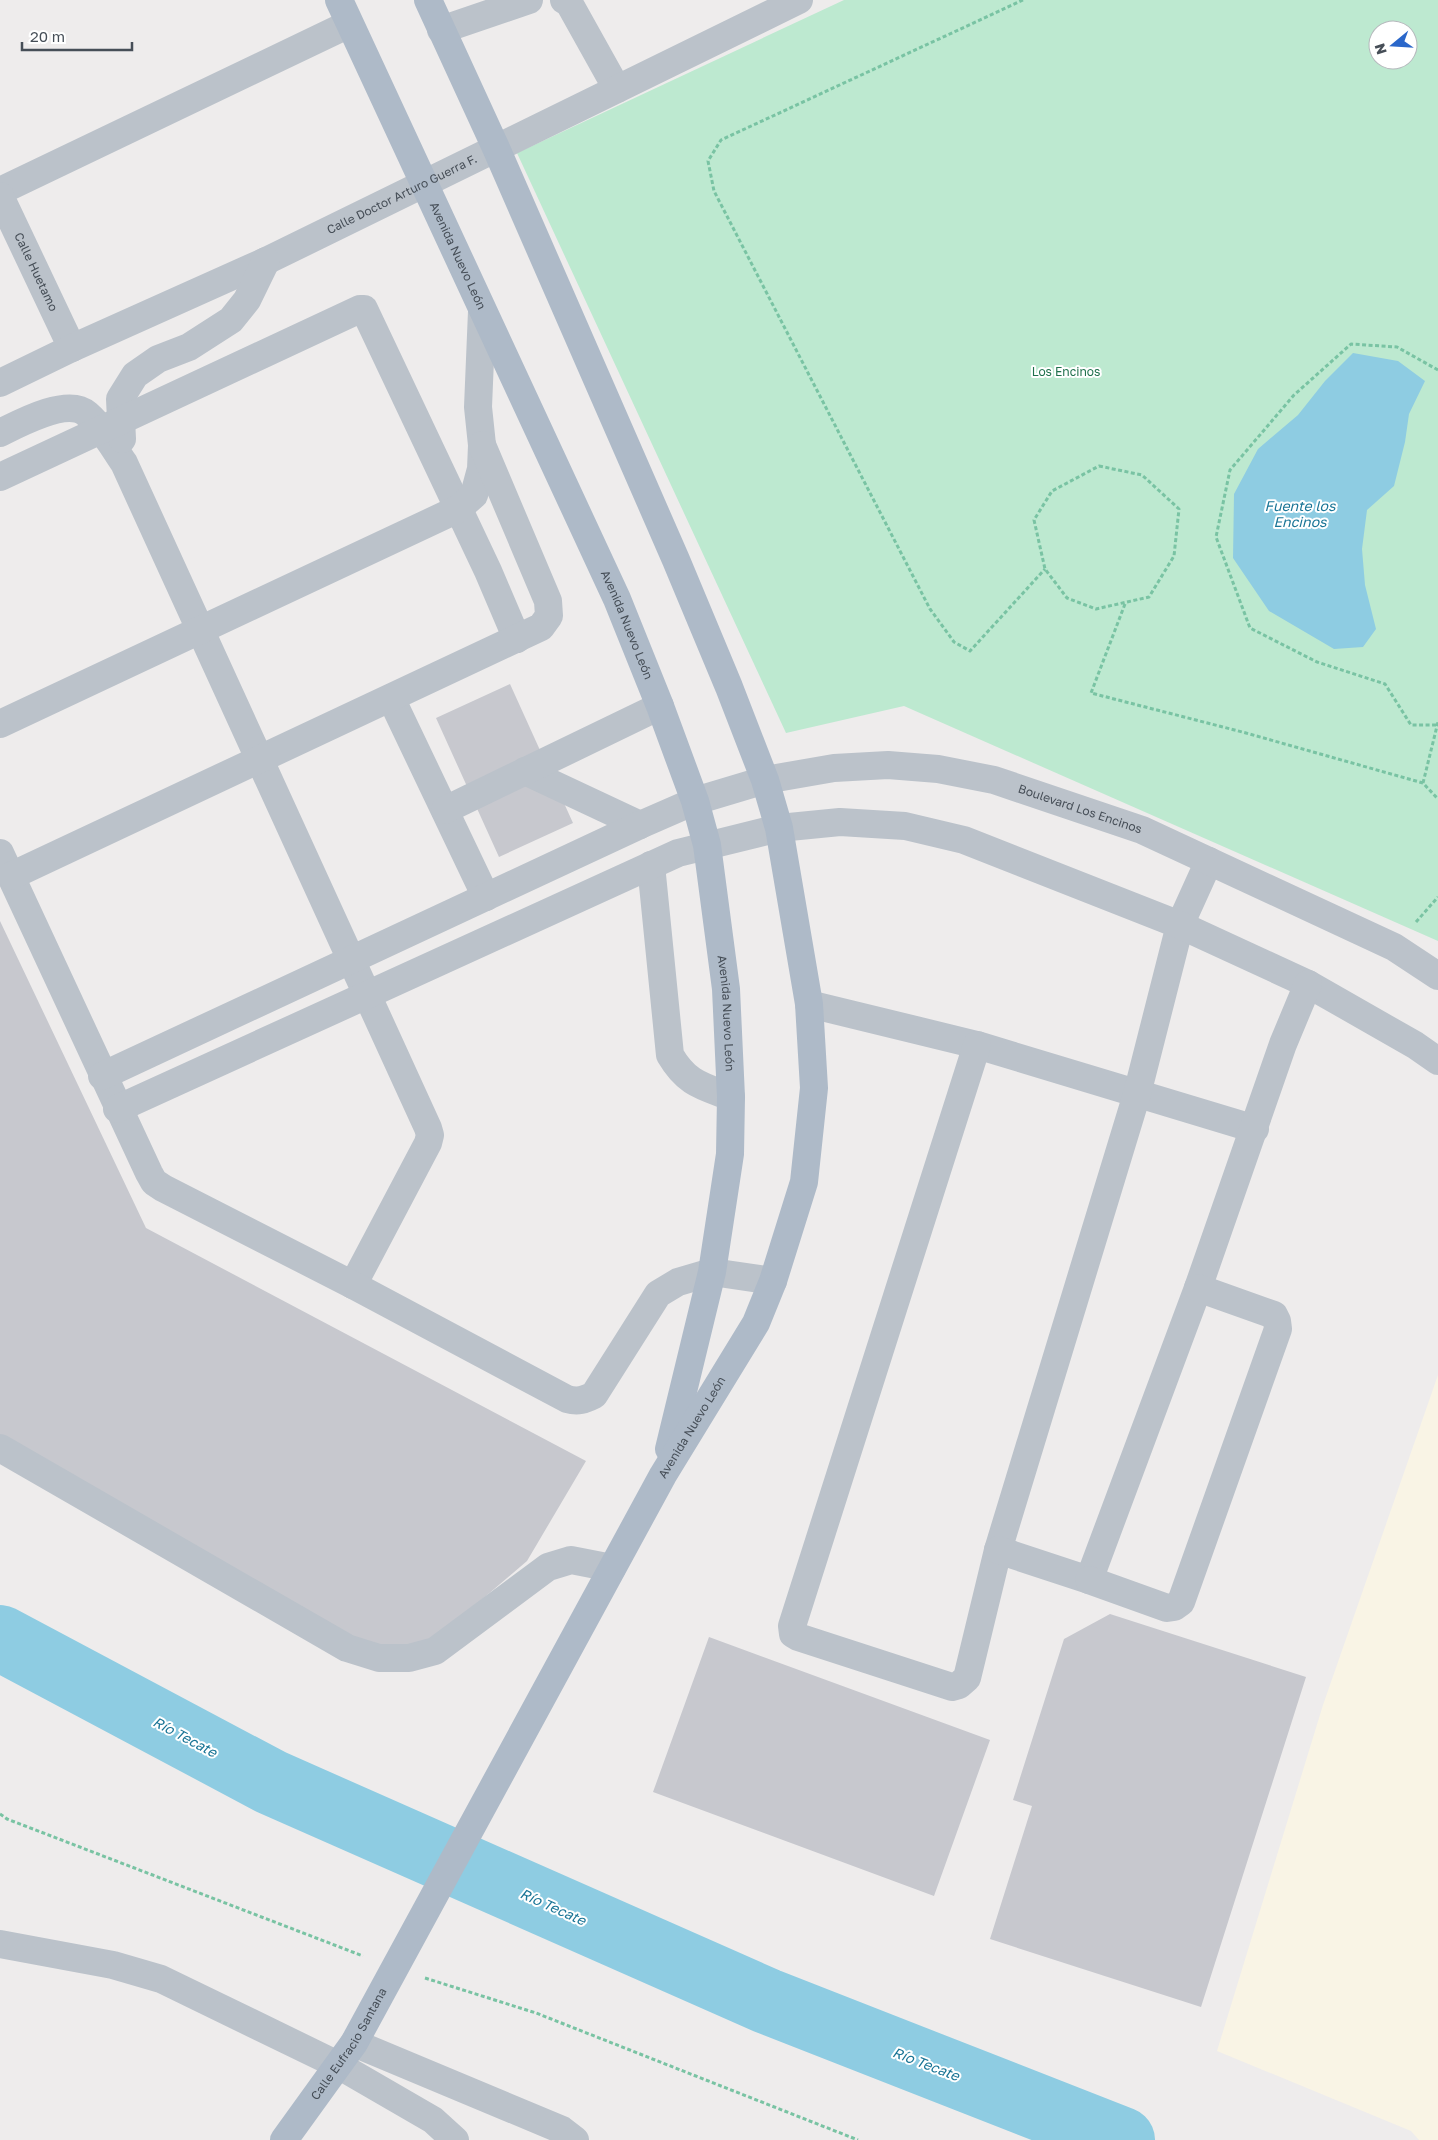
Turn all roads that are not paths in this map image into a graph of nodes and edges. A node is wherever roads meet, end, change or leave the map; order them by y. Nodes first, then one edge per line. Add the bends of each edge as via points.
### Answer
1 (428, 0) edge
2 (529, 0) edge
3 (564, 0) edge
4 (799, 0) edge
5 (344, 12) edge
6 (441, 30) junction
7 (617, 89) junction
8 (496, 148) junction
9 (423, 184) junction
10 (0, 191) edge
11 (0, 196) edge
12 (266, 261) junction
13 (482, 310) junction
14 (72, 348) junction
15 (0, 383) edge
16 (111, 427) junction
17 (0, 433) edge
18 (482, 445) junction
19 (0, 477) edge
20 (458, 509) junction
21 (200, 630) junction
22 (517, 639) junction
23 (391, 698) junction
24 (660, 706) junction
25 (0, 724) edge
26 (260, 759) junction
27 (525, 771) junction
28 (764, 780) junction
29 (695, 801) junction
30 (445, 810) junction
31 (640, 825) junction
32 (779, 828) junction
33 (707, 845) junction
34 (1209, 861) junction
35 (6, 864) edge
36 (651, 865) junction
37 (486, 897) junction
38 (1180, 925) junction
39 (351, 961) junction
40 (1438, 976) edge
41 (1308, 984) junction
42 (366, 994) junction
43 (809, 1004) junction
44 (977, 1045) junction
45 (1438, 1061) edge
46 (102, 1076) junction
47 (1137, 1094) junction
48 (731, 1097) junction
49 (117, 1109) junction
50 (1255, 1129) junction
51 (712, 1272) junction
52 (773, 1281) junction
53 (353, 1285) junction
54 (1198, 1288) junction
55 (0, 1448) edge
56 (663, 1475) junction
57 (998, 1550) junction
58 (612, 1568) junction
59 (1089, 1580) junction
60 (0, 1944) edge
61 (354, 2043) junction
62 (338, 2065) junction
63 (284, 2140) edge
64 (455, 2140) edge
65 (575, 2140) edge

1 - 6 main road, Avenida Nuevo León
2 - 6 street
3 - 7 street via 569,3
4 - 7 street, Calle Doctor Arturo Guerra F.
5 - 9 main road, Avenida Nuevo León
5 - 10 street
6 - 8 main road, Avenida Nuevo León
7 - 8 street, Calle Doctor Arturo Guerra F.
8 - 9 street, Calle Doctor Arturo Guerra F.
8 - 28 main road, Avenida Nuevo León via 676,560
9 - 12 street, Calle Doctor Arturo Guerra F.
9 - 13 main road, Avenida Nuevo León
11 - 14 street, Calle Huetamo
12 - 14 street, Calle Doctor Arturo Guerra F.
12 - 16 street via 247,300 231,320 189,347 158,359 135,375 120,399
13 - 18 street via 478,407
13 - 24 main road, Avenida Nuevo León via 617,599
14 - 15 street, Calle Doctor Arturo Guerra F.
16 - 17 street via 86,412 67,407
16 - 19 street
16 - 20 street via 360,308 364,309
16 - 21 street via 124,463
18 - 20 street via 481,469 474,495
18 - 22 street via 548,601 549,616 541,627
20 - 21 street
20 - 22 street
21 - 25 street
21 - 26 street
22 - 23 street
23 - 26 street
23 - 30 street
24 - 27 street
24 - 29 main road, Avenida Nuevo León
26 - 35 street
26 - 39 street
27 - 30 street
27 - 31 street
28 - 29 street, Boulevard Los Encinos
28 - 32 main road, Avenida Nuevo León
28 - 34 street, Boulevard Los Encinos via 834,768 888,765 938,769 994,780 1142,830
29 - 31 street, Boulevard Los Encinos
29 - 33 main road, Avenida Nuevo León
30 - 37 street
31 - 37 street, Boulevard Los Encinos
32 - 33 street
32 - 38 street via 840,822 896,826 964,840
32 - 43 main road, Avenida Nuevo León
33 - 36 street
33 - 48 main road, Avenida Nuevo León via 726,989
34 - 38 street
34 - 40 street, Boulevard Los Encinos via 1394,947
35 - 46 street
36 - 42 street
36 - 48 street via 670,1055 678,1070 691,1081
37 - 39 street, Boulevard Los Encinos
38 - 41 street
38 - 47 street
39 - 42 street
39 - 46 street, Boulevard Los Encinos
41 - 45 street
41 - 50 street via 1283,1044
42 - 49 street
42 - 53 street via 430,1135
43 - 44 street
43 - 52 main road, Avenida Nuevo León via 814,1088 804,1182
44 - 47 street
44 - 57 street via 795,1616 793,1634 952,1687 959,1685 967,1678
46 - 49 street
47 - 50 street
47 - 57 street
48 - 51 main road, Avenida Nuevo León via 730,1154
49 - 53 street via 154,1182
50 - 54 street
51 - 52 street
51 - 53 street via 678,1282 658,1294 594,1395 577,1401 567,1399
51 - 56 main road, Avenida Nuevo León
52 - 56 main road, Avenida Nuevo León via 756,1323
54 - 59 street
54 - 59 street via 1274,1315 1278,1329 1181,1602 1167,1608
55 - 58 street via 347,1648 379,1658 409,1658 434,1651 548,1567 572,1560
56 - 58 main road, Calle Eufracio Santana
57 - 59 street
58 - 61 main road, Calle Eufracio Santana
60 - 62 street via 113,1965 161,1979
61 - 62 main road, Calle Eufracio Santana
61 - 65 street via 562,2130
62 - 63 main road, Calle Eufracio Santana
62 - 64 street via 433,2120

